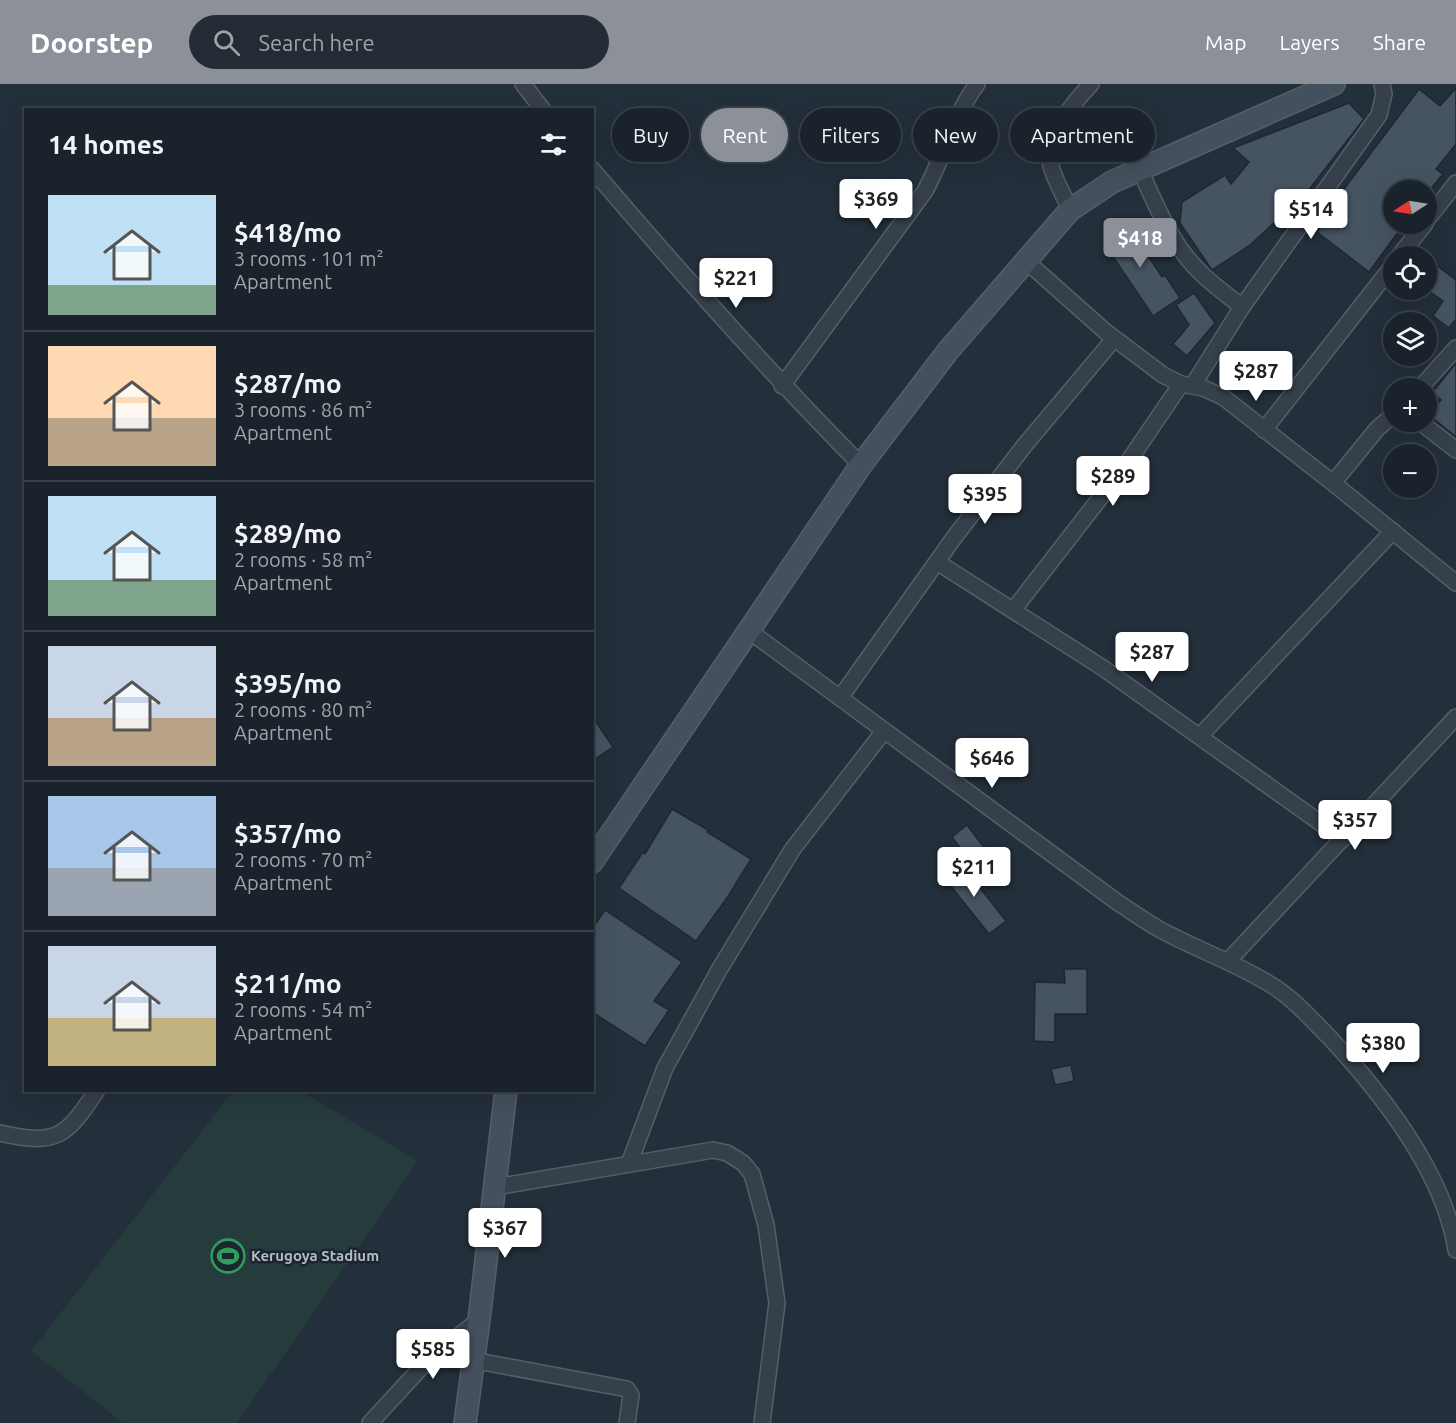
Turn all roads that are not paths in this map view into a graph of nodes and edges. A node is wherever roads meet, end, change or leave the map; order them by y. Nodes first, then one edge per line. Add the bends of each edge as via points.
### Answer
1 (523, 84) edge
2 (977, 84) edge
3 (1091, 84) edge
4 (1383, 84) edge
5 (1325, 85) edge
6 (541, 108) edge
7 (1140, 170) junction
8 (594, 171) edge
9 (1456, 183) edge
10 (1437, 208) edge
11 (1070, 210) junction
12 (1416, 234) edge
13 (1407, 246) edge
14 (1026, 261) junction
15 (1383, 278) edge
16 (1242, 307) junction
17 (1114, 339) junction
18 (1456, 348) edge
19 (1429, 378) edge
20 (1187, 384) junction
21 (782, 386) junction
22 (1383, 424) edge
23 (1264, 430) junction
24 (1433, 432) edge
25 (1456, 450) edge
26 (861, 465) junction
27 (1334, 483) junction
28 (1393, 531) junction
29 (938, 561) junction
30 (1453, 575) edge
31 (1014, 609) junction
32 (748, 630) junction
33 (840, 698) junction
34 (1456, 717) edge
35 (884, 731) junction
36 (1200, 736) junction
37 (1343, 839) junction
38 (594, 859) edge
39 (1229, 960) junction
40 (96, 1092) edge
41 (506, 1092) edge
42 (0, 1133) edge
43 (629, 1164) junction
44 (495, 1187) junction
45 (1456, 1248) edge
46 (479, 1320) junction
47 (472, 1360) junction
48 (370, 1423) edge
49 (465, 1423) edge
50 (627, 1423) edge
51 (762, 1423) edge

1 - 6 street
2 - 21 street via 960,109 925,191
3 - 11 street via 1068,109 1050,156
4 - 16 street via 1379,115
5 - 7 main road
7 - 11 main road via 1112,182
7 - 16 street via 1179,246 1201,273
8 - 21 street
9 - 10 street
11 - 14 main road
12 - 13 street
14 - 17 street
14 - 26 main road via 948,351
15 - 23 street
16 - 20 street
17 - 20 street via 1163,375
17 - 29 street via 1024,446
18 - 19 street
20 - 23 street via 1223,397
20 - 31 street
21 - 26 street
22 - 27 street
23 - 27 street
24 - 25 street
26 - 32 main road
27 - 28 street
28 - 30 street
28 - 36 street
29 - 31 street
29 - 33 street
31 - 36 street
32 - 33 street
32 - 38 main road
33 - 35 street
34 - 37 street
35 - 39 street via 1117,902 1160,929
35 - 43 street via 792,850 719,970 665,1068
36 - 37 street
37 - 39 street
39 - 45 street via 1276,988 1316,1024 1388,1105 1429,1171
40 - 42 street via 76,1121 58,1135 39,1140
41 - 44 main road
43 - 44 street
43 - 51 street via 713,1150 727,1153 752,1174 766,1225 777,1303
44 - 46 main road
46 - 47 main road
46 - 48 street via 428,1360
47 - 49 main road
47 - 50 street via 627,1389 631,1395

